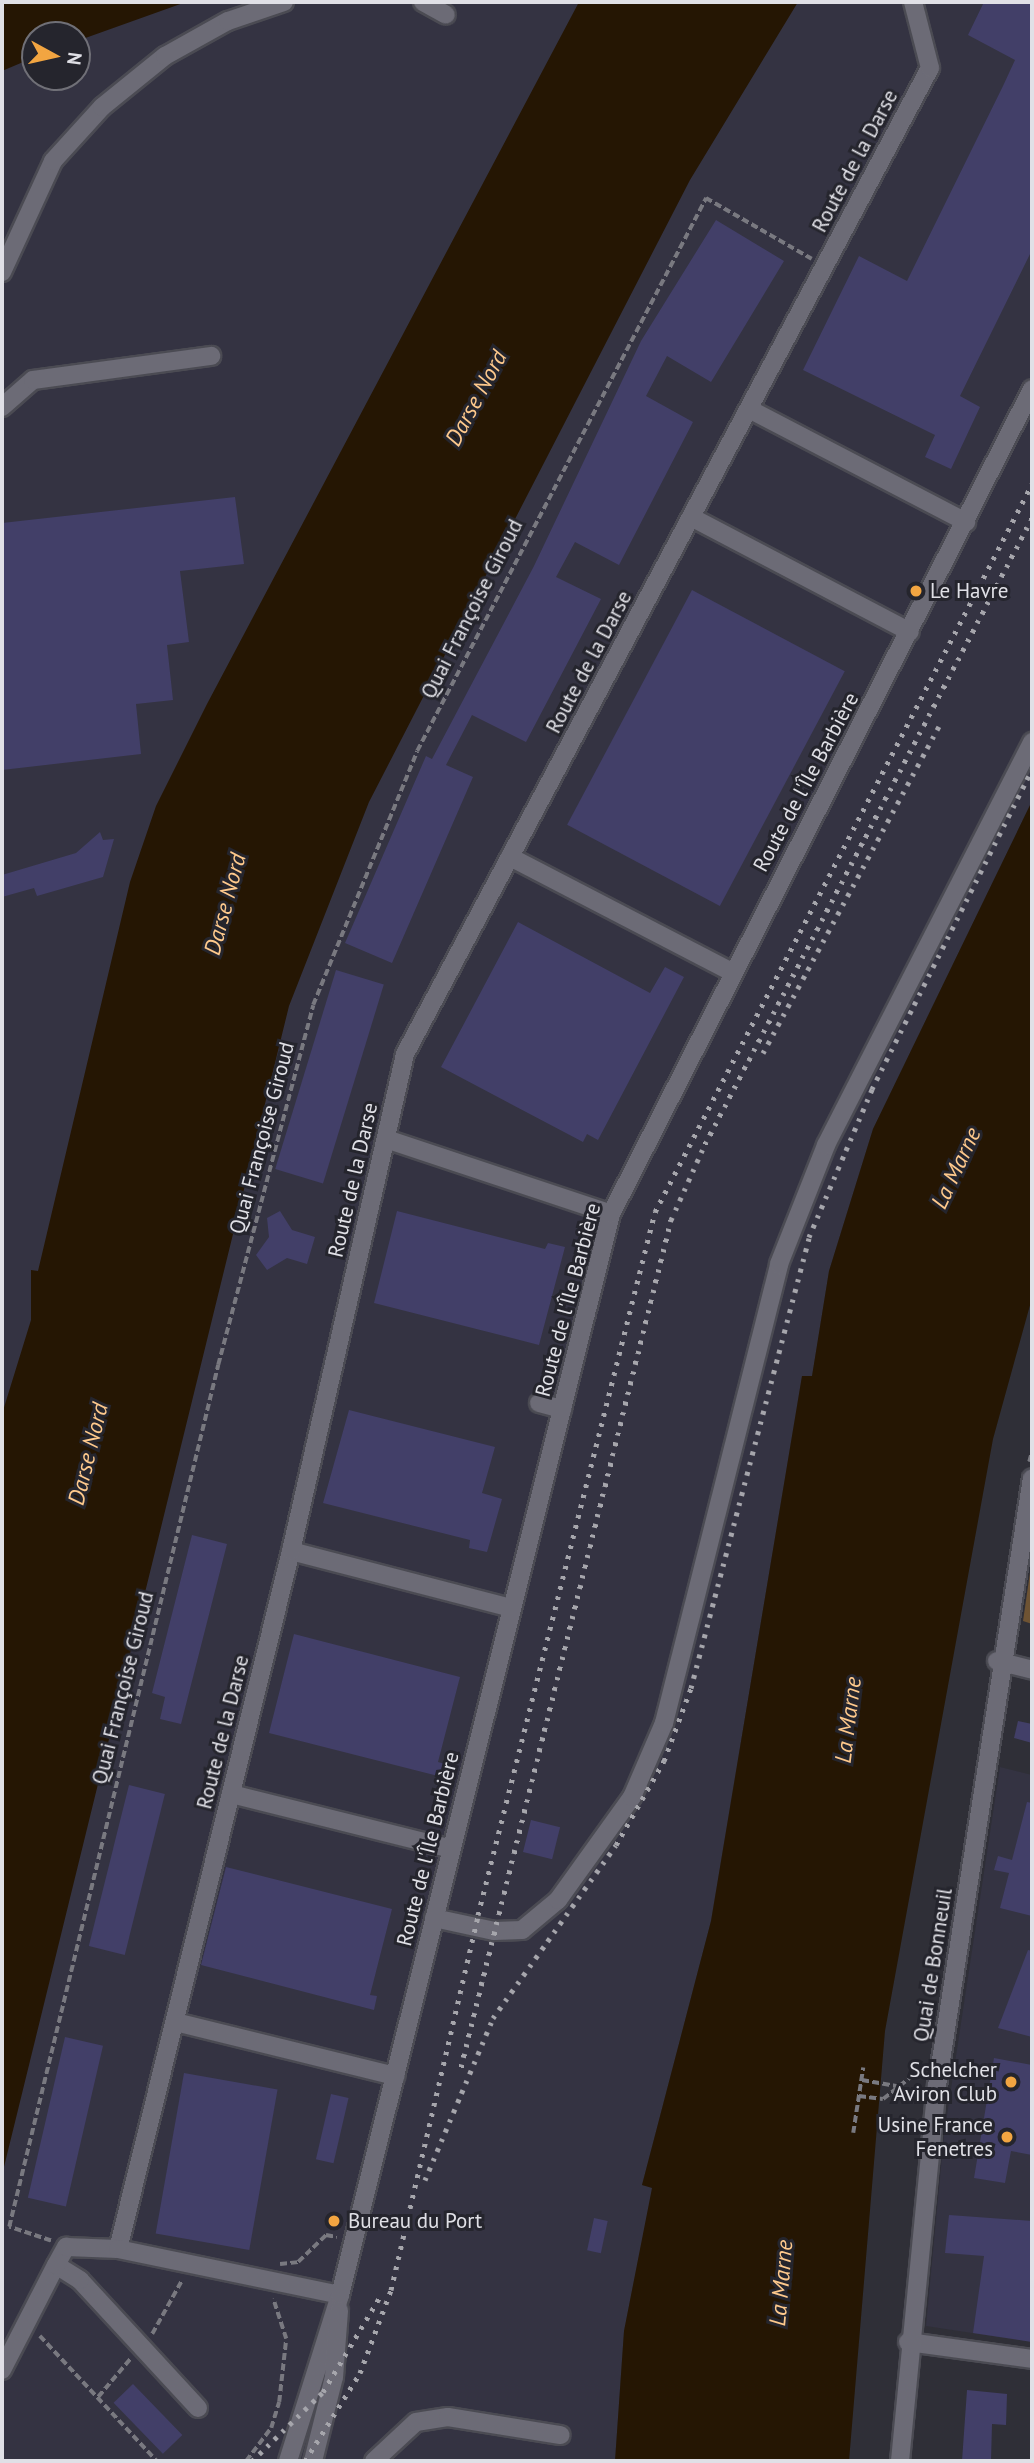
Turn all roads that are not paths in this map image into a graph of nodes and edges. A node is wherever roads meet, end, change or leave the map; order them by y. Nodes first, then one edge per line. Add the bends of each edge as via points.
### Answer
1 (284, 2) edge
2 (423, 2) edge
3 (914, 2) edge
4 (446, 15) dead end
5 (2, 272) edge
6 (211, 356) dead end
7 (1032, 389) edge
8 (2, 407) edge
9 (749, 409) junction
10 (691, 517) junction
11 (966, 522) junction
12 (910, 632) junction
13 (1032, 742) edge
14 (510, 857) junction
15 (732, 972) junction
16 (386, 1139) junction
17 (611, 1214) junction
18 (539, 1403) dead end
19 (562, 1409) junction
20 (1032, 1478) edge
21 (291, 1551) junction
22 (512, 1608) junction
23 (1001, 1662) junction
24 (1032, 1670) edge
25 (231, 1794) junction
26 (452, 1849) junction
27 (434, 1918) junction
28 (175, 2022) junction
29 (394, 2076) junction
30 (118, 2249) junction
31 (56, 2265) junction
32 (340, 2295) junction
33 (908, 2342) junction
34 (1032, 2359) edge
35 (2, 2370) edge
36 (198, 2408) dead end
37 (561, 2435) dead end
38 (288, 2461) edge
39 (313, 2461) edge
40 (374, 2461) edge
41 (900, 2461) edge

1 - 5 street via 228,21 166,55 102,107 53,161
2 - 4 street
3 - 9 street, Route de la Darse via 930,68
6 - 8 street via 33,380
7 - 11 street, Route de l'Île Barbière
9 - 10 street, Route de la Darse
9 - 11 street
10 - 12 street
10 - 14 street, Route de la Darse
11 - 12 street, Route de l'Île Barbière
12 - 15 street, Route de l'Île Barbière
13 - 27 street via 826,1145 779,1264 664,1723 632,1797 558,1900 522,1930 494,1931
14 - 15 street
14 - 16 street, Route de la Darse via 405,1054
15 - 17 street, Route de l'Île Barbière
16 - 17 street
16 - 21 street, Route de la Darse
17 - 19 street, Route de l'Île Barbière
18 - 19 street
19 - 22 street, Route de l'Île Barbière
20 - 23 street, Quai de Bonneuil
21 - 22 street
21 - 25 street, Route de la Darse
22 - 26 street, Route de l'Île Barbière
23 - 24 street
23 - 33 street, Quai de Bonneuil via 937,2086
25 - 26 street
25 - 28 street, Route de la Darse
26 - 27 street, Route de l'Île Barbière
27 - 29 street, Route de l'Île Barbière
28 - 29 street
28 - 30 street, Route de la Darse
29 - 32 street, Route de l'Île Barbière
30 - 31 street via 66,2247
30 - 32 street
31 - 35 street
31 - 36 street via 80,2280
32 - 38 street, Route de l'Île Barbière
32 - 39 street, Route de l'Île Barbière via 337,2360
33 - 34 street
33 - 41 street, Quai de Bonneuil
37 - 40 street via 448,2417 416,2422

